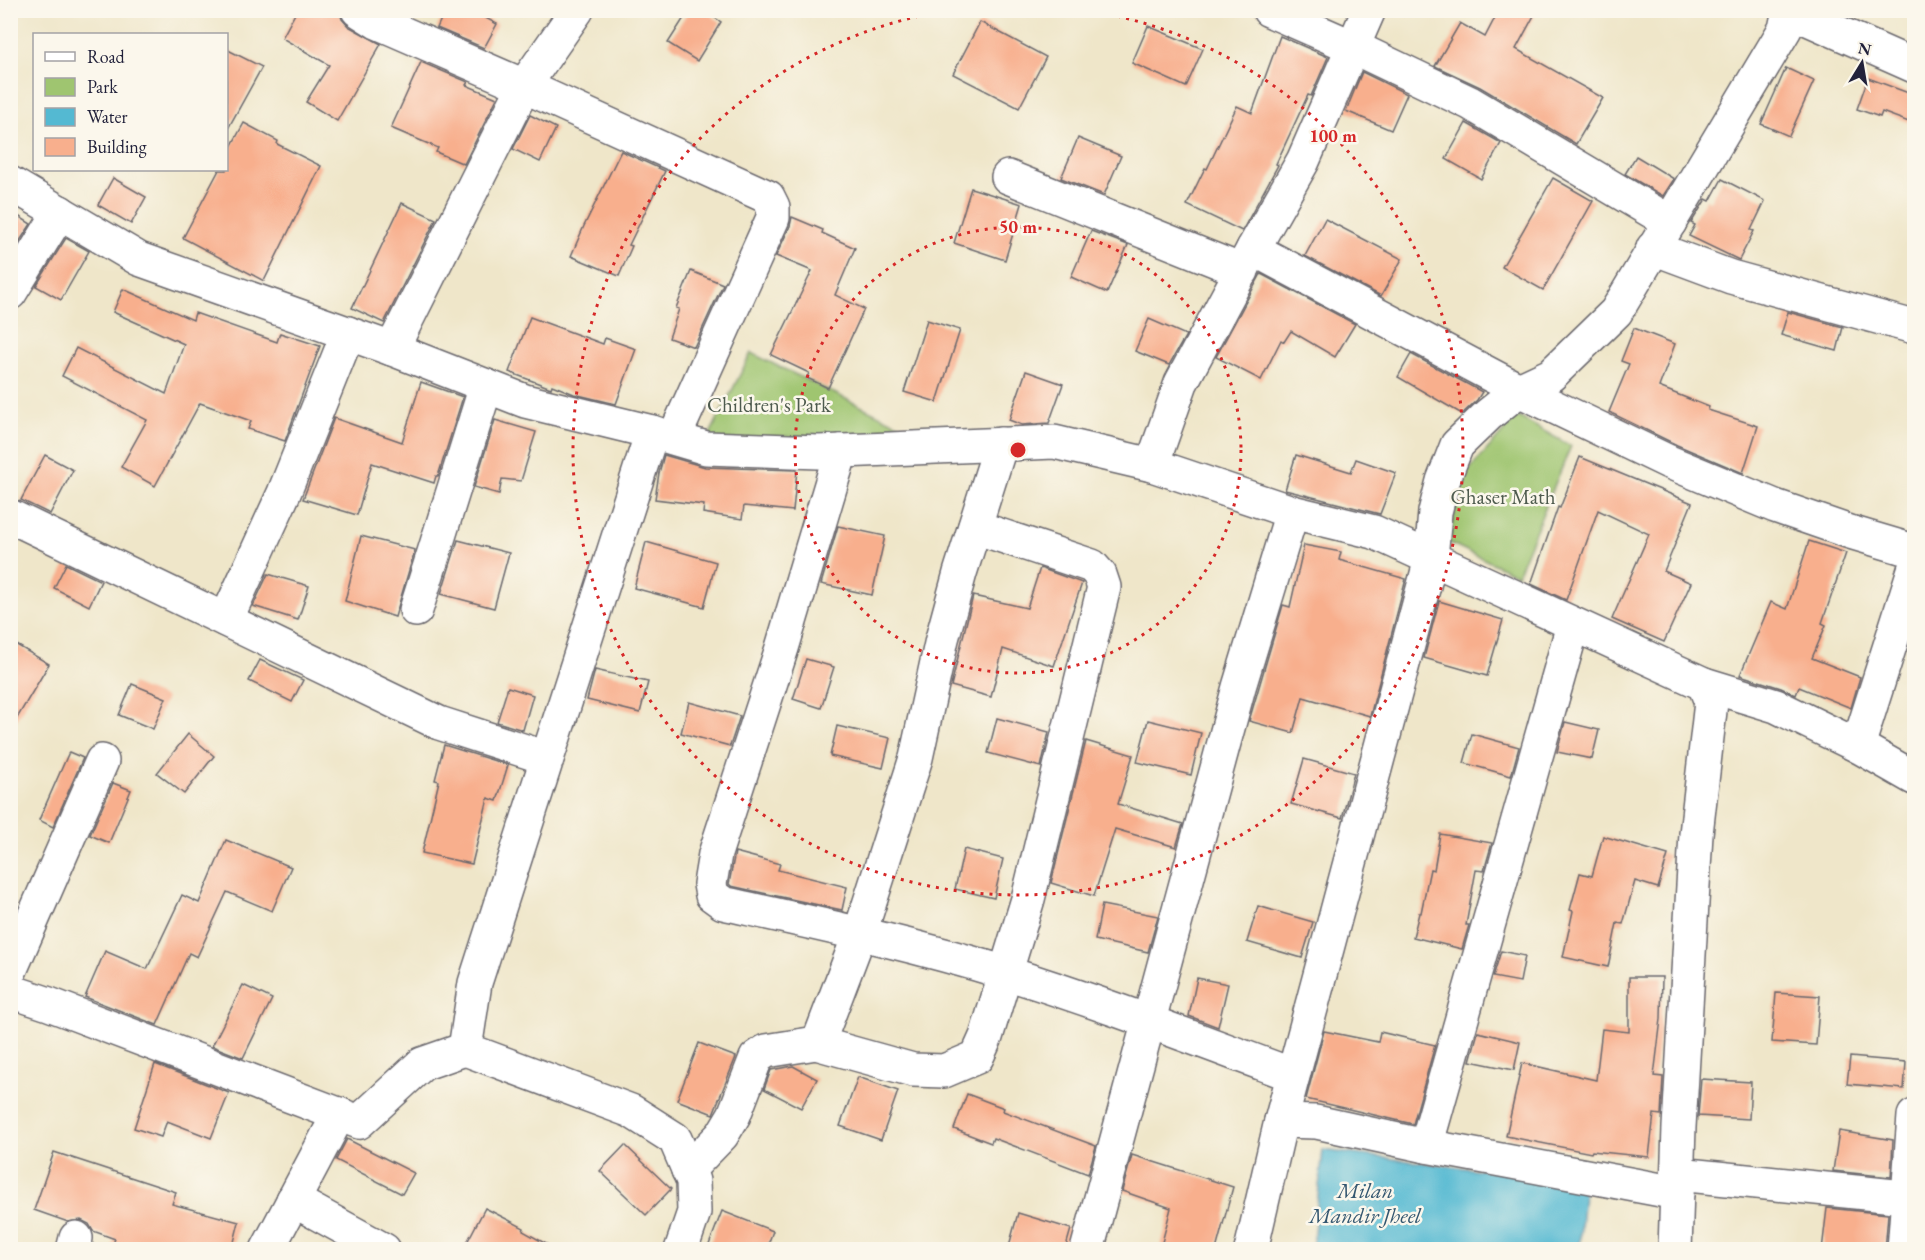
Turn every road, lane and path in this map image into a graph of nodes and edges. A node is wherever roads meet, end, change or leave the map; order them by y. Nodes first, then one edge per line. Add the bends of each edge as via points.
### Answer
1 (358, 10) edge
2 (577, 10) edge
3 (1269, 10) edge
4 (1369, 10) edge
5 (1790, 11) edge
6 (1353, 47) junction
7 (1914, 66) edge
8 (524, 86) junction
9 (1008, 177) dead end
10 (10, 183) edge
11 (60, 212) junction
12 (1662, 235) junction
13 (1248, 260) junction
14 (10, 293) edge
15 (1914, 327) edge
16 (348, 333) junction
17 (392, 349) junction
18 (486, 386) junction
19 (1519, 390) junction
20 (663, 435) junction
21 (1001, 444) junction
22 (841, 451) junction
23 (1152, 465) junction
24 (1292, 512) junction
25 (10, 516) edge
26 (975, 526) junction
27 (1914, 551) edge
28 (1431, 559) junction
29 (1914, 570) edge
30 (416, 610) dead end
31 (226, 620) junction
32 (1573, 625) junction
33 (1704, 684) junction
34 (1858, 746) junction
35 (547, 758) junction
36 (102, 761) dead end
37 (1914, 778) edge
38 (860, 933) junction
39 (10, 971) edge
40 (1005, 973) junction
41 (10, 991) edge
42 (1148, 1022) junction
43 (816, 1043) junction
44 (465, 1050) junction
45 (1293, 1075) junction
46 (339, 1114) junction
47 (1914, 1116) edge
48 (1281, 1121) junction
49 (1426, 1146) junction
50 (688, 1170) junction
51 (1677, 1184) junction
52 (1911, 1198) edge
53 (293, 1200) junction
54 (684, 1248) edge
55 (267, 1250) edge
56 (384, 1250) edge
57 (1087, 1250) edge
58 (1251, 1250) edge
59 (1675, 1250) edge
60 (1904, 1250) edge

1 - 8 street via 377,22
2 - 8 street
3 - 6 street
4 - 6 street
5 - 7 street
5 - 12 street via 1785,29
6 - 12 street via 1470,103
6 - 13 street via 1303,161
8 - 17 street
8 - 20 street via 768,197 773,207 773,218
9 - 13 street
10 - 11 street
11 - 14 street
11 - 16 street via 139,259
12 - 15 street via 1731,276
12 - 19 street via 1616,312 1551,375
13 - 19 street
13 - 23 street via 1181,383
16 - 17 street
16 - 31 street via 284,493
17 - 18 street
18 - 20 street via 525,401
18 - 30 street
19 - 27 street via 1669,462 1775,506
19 - 28 street via 1457,445 1435,512
20 - 22 street via 706,448
20 - 35 street
21 - 22 street
21 - 23 street via 1054,442
21 - 26 street
22 - 38 street via 715,854 710,884 712,895 723,903
23 - 24 street
24 - 28 street via 1374,532
24 - 42 street via 1239,687
25 - 31 street
26 - 38 street via 942,639 916,758
26 - 40 street via 1092,566 1104,587 1028,899
28 - 32 street
28 - 45 street
29 - 34 street
31 - 35 street via 440,723
32 - 33 street
32 - 49 street
33 - 34 street via 1776,706
33 - 51 street via 1711,702 1696,834
34 - 37 street
35 - 44 street via 475,982
36 - 39 street
38 - 40 street
38 - 43 street
40 - 42 street
40 - 43 street via 977,1057 961,1065 944,1071 913,1070
41 - 46 street
42 - 45 street
42 - 57 street
43 - 50 street via 766,1051 756,1058 722,1135
44 - 46 street via 422,1064 359,1122
44 - 50 street via 631,1111 675,1139
45 - 48 street
46 - 53 street
47 - 52 street
48 - 49 street via 1316,1122
48 - 58 street
49 - 51 street
50 - 54 street via 693,1181 694,1212
51 - 52 street
51 - 59 street
52 - 60 street
53 - 55 street
53 - 56 street

